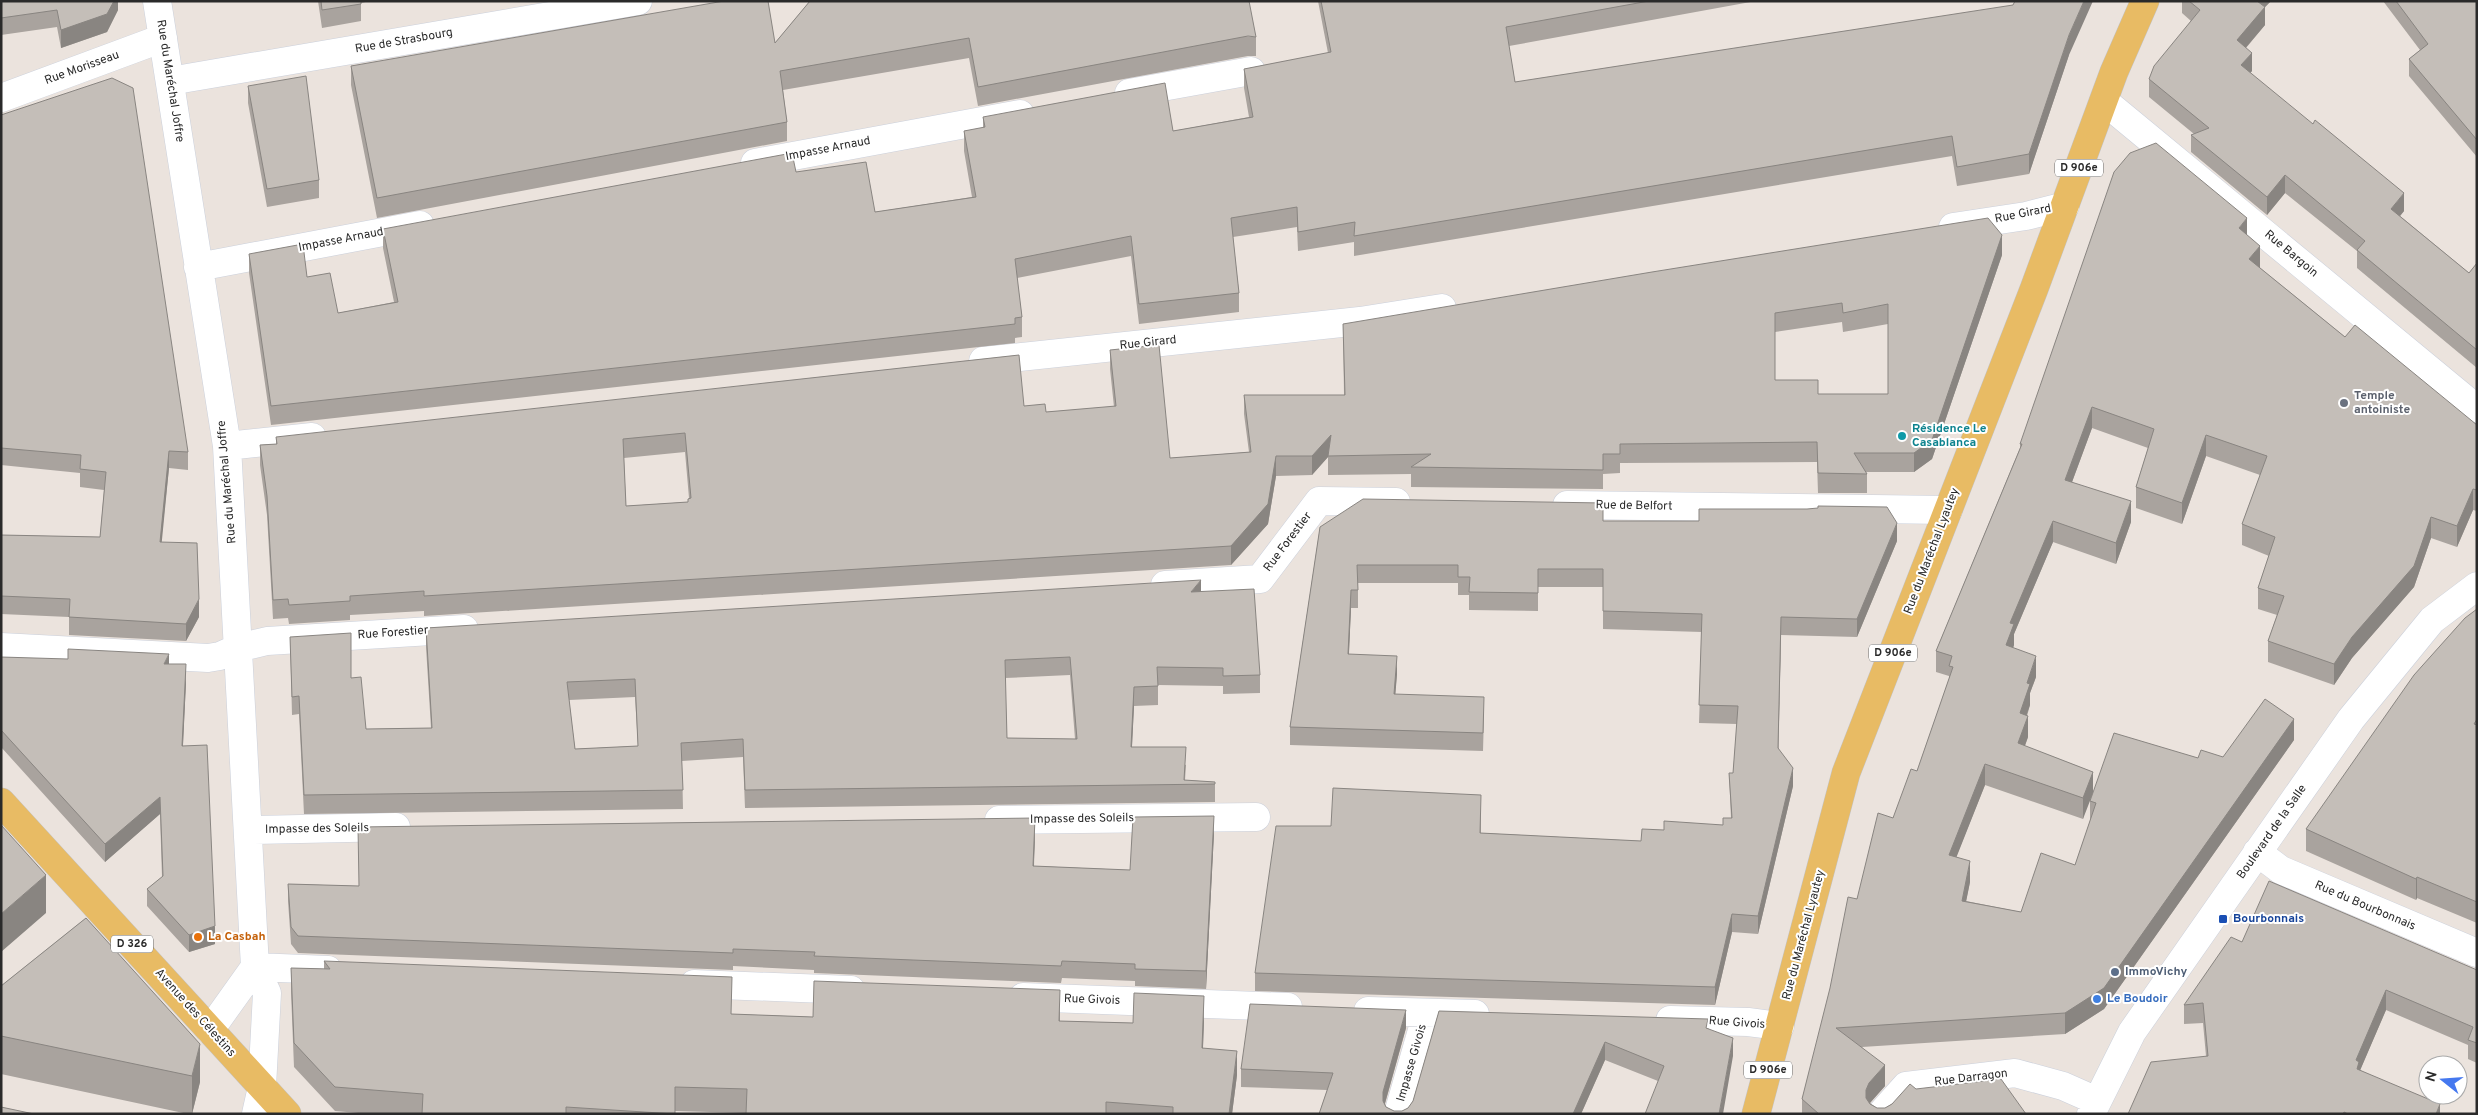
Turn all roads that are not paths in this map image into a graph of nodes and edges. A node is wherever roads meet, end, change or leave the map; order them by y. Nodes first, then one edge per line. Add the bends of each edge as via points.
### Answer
1 (157, 1) edge
2 (638, 1) edge
3 (2145, 1) edge
4 (163, 38) junction
5 (1251, 71) edge
6 (170, 81) junction
7 (1, 98) edge
8 (1104, 98) edge
9 (2104, 101) junction
10 (1046, 109) edge
11 (732, 167) edge
12 (2065, 206) junction
13 (448, 220) edge
14 (1928, 231) edge
15 (198, 267) junction
16 (1468, 304) edge
17 (959, 364) edge
18 (2477, 409) edge
19 (337, 434) edge
20 (227, 446) junction
21 (1418, 503) edge
22 (1546, 504) edge
23 (1948, 510) junction
24 (1141, 586) edge
25 (2477, 586) edge
26 (486, 628) edge
27 (1, 647) edge
28 (238, 648) junction
29 (1, 802) edge
30 (1256, 817) dead end
31 (976, 820) edge
32 (417, 827) edge
33 (248, 830) junction
34 (2257, 852) junction
35 (2477, 953) edge
36 (255, 967) junction
37 (354, 971) edge
38 (672, 983) edge
39 (881, 992) edge
40 (1000, 996) edge
41 (1317, 1009) edge
42 (1347, 1010) edge
43 (1426, 1013) junction
44 (1504, 1015) edge
45 (1641, 1019) edge
46 (1780, 1026) junction
47 (210, 1030) junction
48 (262, 1087) junction
49 (2094, 1108) edge
50 (256, 1114) edge
51 (287, 1114) edge
52 (1398, 1114) edge
53 (1756, 1114) edge
54 (1881, 1114) edge

1 - 4 street, Rue du Maréchal Joffre
2 - 6 street, Rue de Strasbourg
3 - 9 main road, Rue du Maréchal Lyautey / D 906e
4 - 6 street, Rue du Maréchal Joffre
4 - 7 street, Rue Morisseau
5 - 8 street
6 - 15 street, Rue du Maréchal Joffre
9 - 12 main road, Rue du Maréchal Lyautey / D 906e
9 - 18 street, Rue Bargoin
10 - 11 street, Impasse Arnaud
12 - 14 street, Rue Girard via 2026,216
12 - 23 main road, Rue du Maréchal Lyautey / D 906e
13 - 15 street, Impasse Arnaud
15 - 20 street, Rue du Maréchal Joffre
16 - 17 street, Rue Girard via 1360,321
19 - 20 street
20 - 28 street, Rue du Maréchal Joffre
21 - 24 street, Rue Forestier via 1319,502 1260,579
22 - 23 street, Rue de Belfort
23 - 46 main road, Rue du Maréchal Lyautey / D 906e via 1846,773
25 - 34 street, Boulevard de la Salle via 2432,620 2351,719
26 - 28 street, Rue Forestier via 267,641
27 - 28 street, Rue Forestier via 208,658
28 - 33 street, Rue du Maréchal Joffre
29 - 47 main road, Avenue des Célestins / D 326
30 - 31 street, Impasse des Soleils
32 - 33 street, Impasse des Soleils
33 - 36 street, Rue du Maréchal Joffre
34 - 35 street, Rue du Bourbonnais via 2281,870
34 - 49 street, Boulevard de la Salle via 2132,1032
36 - 37 street
36 - 47 street
36 - 48 street, Rue du Maréchal Joffre via 267,993
38 - 39 street
40 - 41 street, Rue Givois
42 - 43 street
43 - 44 street
43 - 52 street, Impasse Givois
45 - 46 street, Rue Givois
46 - 53 main road, Rue du Maréchal Lyautey / D 906e
47 - 48 main road, Avenue des Célestins / D 326
48 - 50 street, Rue du Maréchal Joffre
48 - 51 main road, Avenue des Célestins / D 326
49 - 54 street, Rue Darragon via 2063,1086 2015,1073 1906,1086

